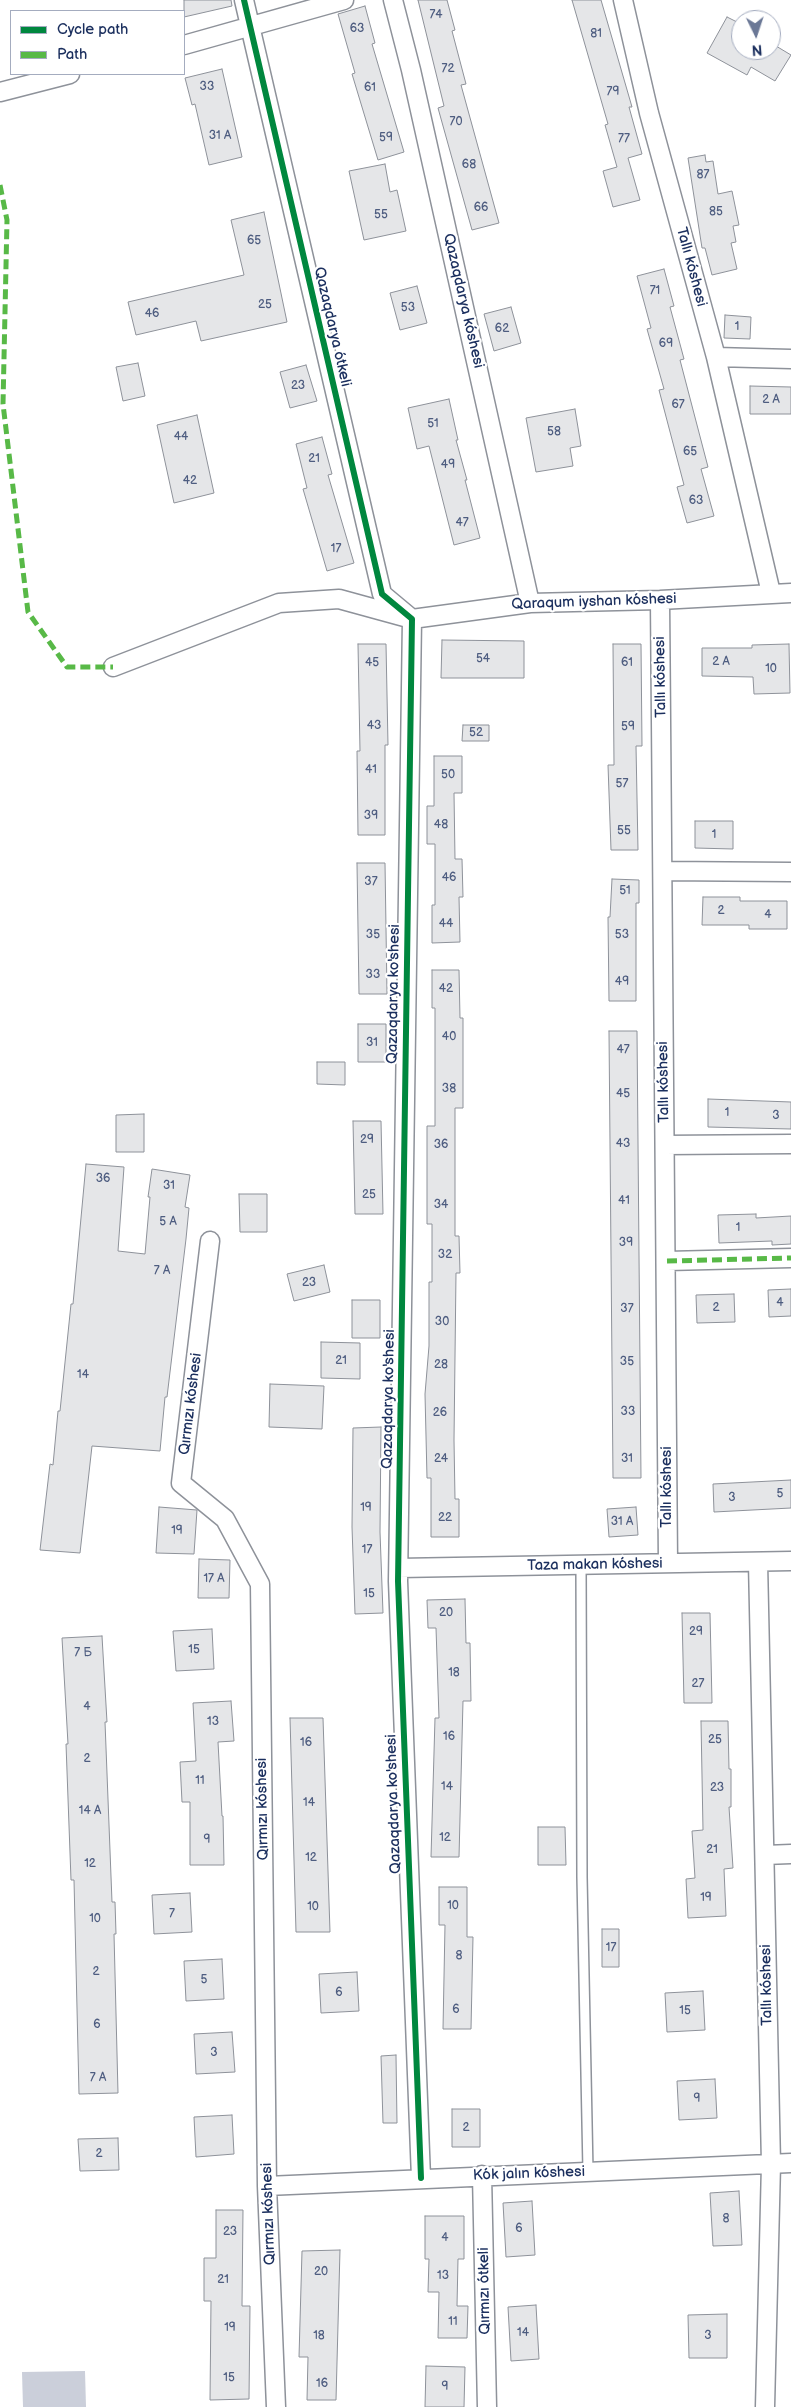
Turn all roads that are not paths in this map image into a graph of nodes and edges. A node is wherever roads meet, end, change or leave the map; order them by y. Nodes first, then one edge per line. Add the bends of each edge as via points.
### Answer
1 (244, 0) edge
2 (344, 0) edge
3 (393, 0) edge
4 (623, 0) edge
5 (249, 28) junction
6 (185, 45) edge
7 (66, 75) edge
8 (0, 92) edge
9 (716, 357) junction
10 (791, 359) edge
11 (771, 593) junction
12 (791, 593) edge
13 (660, 600) junction
14 (530, 602) junction
15 (412, 619) junction
16 (113, 667) dead end
17 (662, 871) junction
18 (791, 872) edge
19 (791, 1144) edge
20 (665, 1145) junction
21 (210, 1242) dead end
22 (791, 1258) edge
23 (667, 1261) junction
24 (791, 1561) edge
25 (758, 1562) junction
26 (668, 1564) junction
27 (581, 1565) junction
28 (399, 1568) junction
29 (791, 1854) edge
30 (765, 1855) junction
31 (791, 2163) edge
32 (771, 2164) junction
33 (588, 2171) junction
34 (482, 2176) junction
35 (421, 2178) junction
36 (268, 2186) junction
37 (276, 2407) edge
38 (487, 2407) edge
39 (765, 2407) edge

1 - 5 street, Qazaqdarya ótkeli
2 - 5 street
3 - 14 street, Qazaqdarya kóshesi via 414,80
4 - 9 street, Tallı kóshesi
5 - 6 street
5 - 15 street, Qazaqdarya ótkeli via 382,594
7 - 8 street
9 - 10 street
9 - 11 street, Tallı kóshesi
11 - 12 street, Qaraqum iyshan kóshesi
11 - 13 street, Qaraqum iyshan kóshesi
13 - 14 street, Qaraqum iyshan kóshesi
13 - 17 street, Tallı kóshesi
14 - 15 street, Qaraqum iyshan kóshesi
15 - 16 street, Qaraqum iyshan kóshesi via 339,599 278,603
15 - 28 street, Qazaqdarya ko'shesi
17 - 18 street
17 - 20 street, Tallı kóshesi
19 - 20 street
20 - 23 street, Tallı kóshesi
21 - 36 street, Qırmızı kóshesi via 181,1483 225,1519 260,1584
22 - 23 street
23 - 26 street, Tallı kóshesi
24 - 25 street, Taza makan kóshesi
25 - 26 street, Taza makan kóshesi
25 - 30 street, Tallı kóshesi
26 - 27 street, Taza makan kóshesi
27 - 28 street, Taza makan kóshesi
27 - 33 lane via 582,1877
28 - 35 street, Qazaqdarya ko'shesi
29 - 30 street
30 - 32 street, Tallı kóshesi
31 - 32 street, Kók jalın kóshesi
32 - 33 street, Kók jalın kóshesi
32 - 39 street, Tallı kóshesi
33 - 34 street, Kók jalın kóshesi
34 - 35 street, Kók jalın kóshesi
34 - 38 street, Qırmızı ótkeli
35 - 36 street, Kók jalın kóshesi
36 - 37 street, Qırmızı kóshesi

